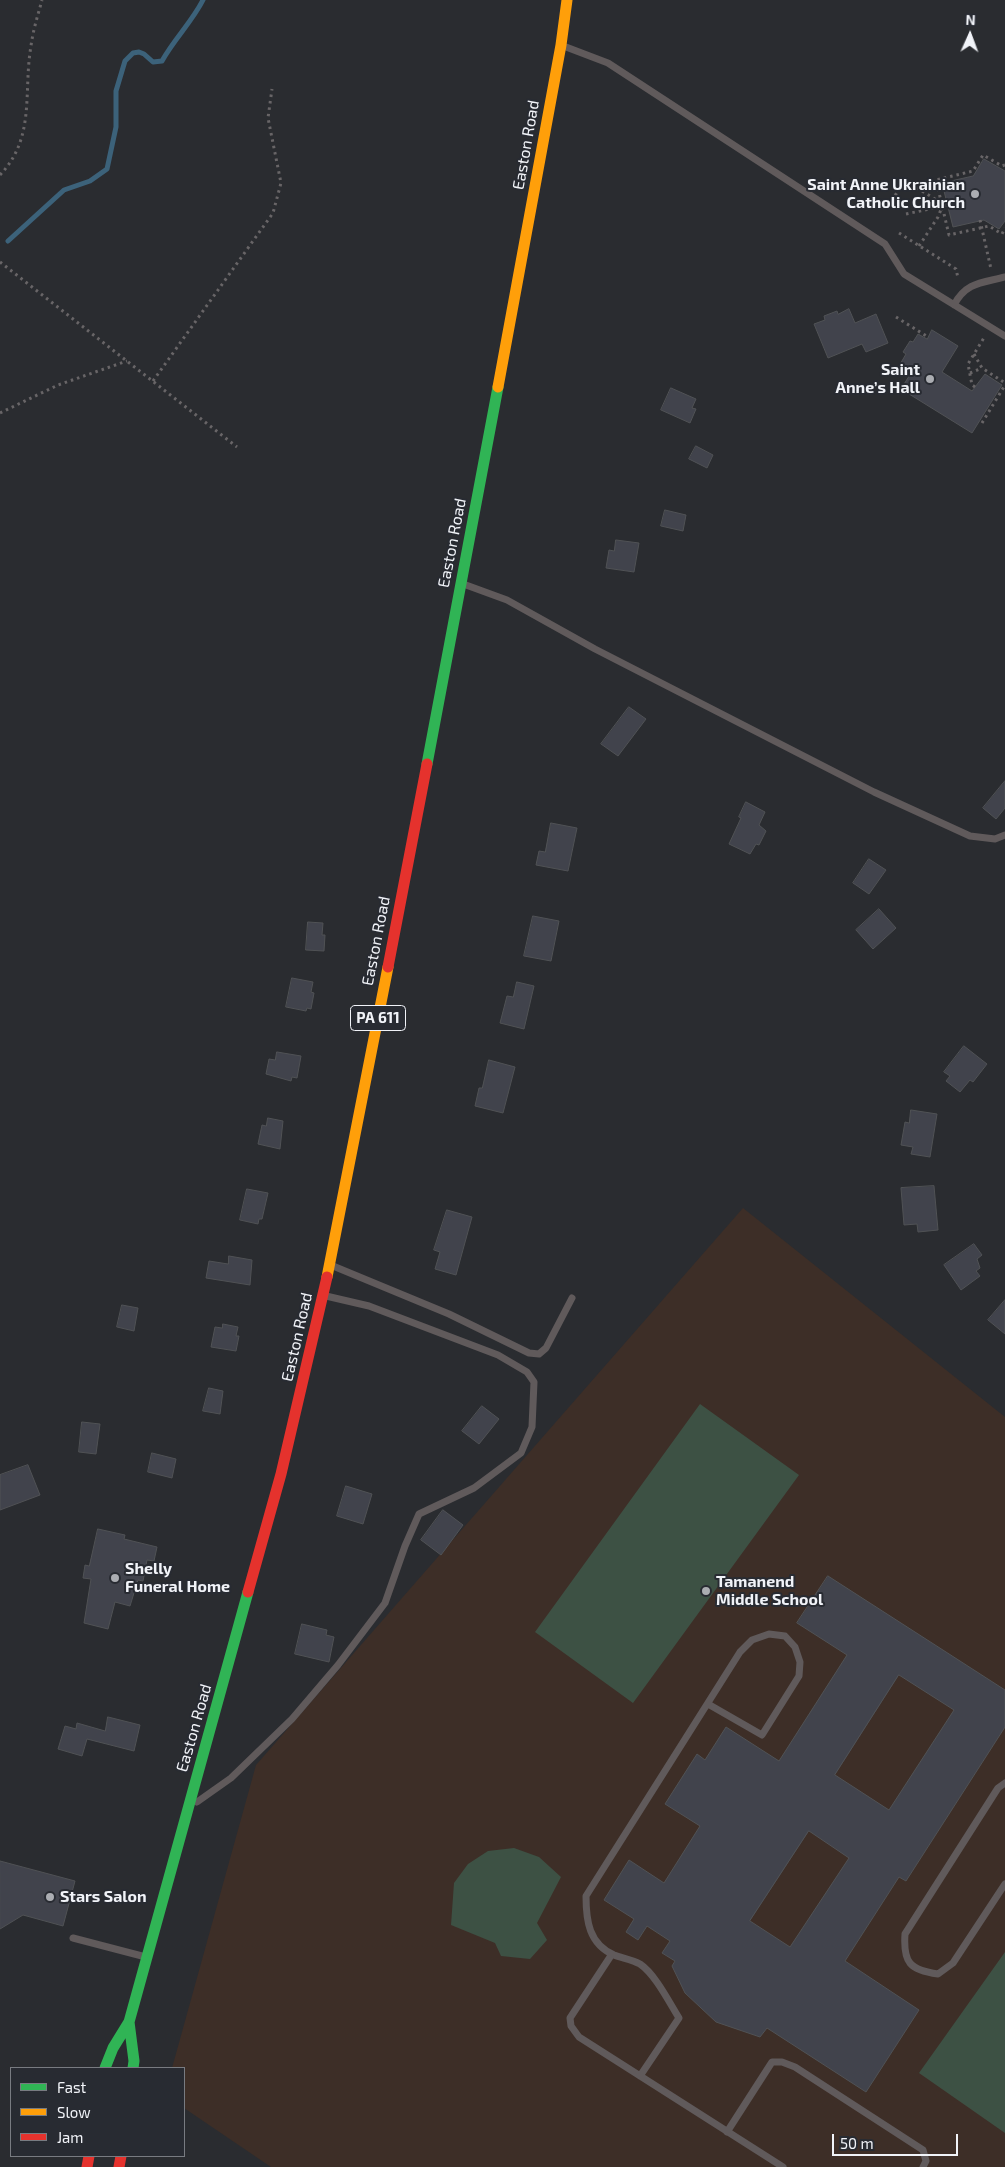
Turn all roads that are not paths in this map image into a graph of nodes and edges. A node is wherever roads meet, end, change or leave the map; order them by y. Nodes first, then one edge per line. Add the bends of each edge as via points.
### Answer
1 (567, 0) edge
2 (561, 45) junction
3 (1005, 278) edge
4 (954, 305) junction
5 (1005, 336) edge
6 (460, 583) junction
7 (1005, 835) edge
8 (330, 1265) junction
9 (324, 1296) junction
10 (572, 1298) dead end
11 (708, 1704) junction
12 (1005, 1783) edge
13 (188, 1808) junction
14 (1005, 1884) edge
15 (73, 1938) dead end
16 (612, 1954) junction
17 (147, 1957) junction
18 (129, 2022) junction
19 (105, 2067) edge
20 (133, 2067) edge
21 (640, 2076) junction
22 (727, 2132) junction
23 (783, 2167) edge
24 (923, 2167) edge

1 - 2 highway, Easton Road / PA 611
2 - 4 lane via 608,63 842,215 885,244 904,274
2 - 6 highway, Easton Road / PA 611
3 - 4 lane via 969,287 960,293
4 - 5 lane
6 - 7 lane via 508,600 595,649 874,792 970,836 995,839
6 - 8 highway, Easton Road / PA 611
8 - 9 highway, Easton Road / PA 611
8 - 10 lane via 449,1314 529,1353 539,1354 546,1348
9 - 13 highway, Easton Road / PA 611 via 281,1474
9 - 13 lane via 369,1306 498,1355 527,1372 534,1382 532,1427 521,1453 474,1488 418,1514 386,1603 338,1665 292,1719 231,1778
11 - 11 lane via 740,1652 752,1640 769,1634 785,1636 795,1647 800,1662 799,1676 762,1735
11 - 16 lane via 586,1896 586,1918 597,1945
12 - 14 lane via 998,1788 905,1934 904,1949 908,1962 920,1971 938,1974 953,1963
13 - 17 highway, Easton Road / PA 611
15 - 17 lane
16 - 21 lane via 640,1964 680,2018
16 - 21 lane via 570,2018 570,2026 579,2037
17 - 18 highway, Easton Road / PA 611
18 - 19 highway, Easton Road / PA 611
18 - 20 highway, Easton Road / PA 611
21 - 22 lane
22 - 23 lane
22 - 24 lane via 772,2062 782,2062 922,2150 926,2161

